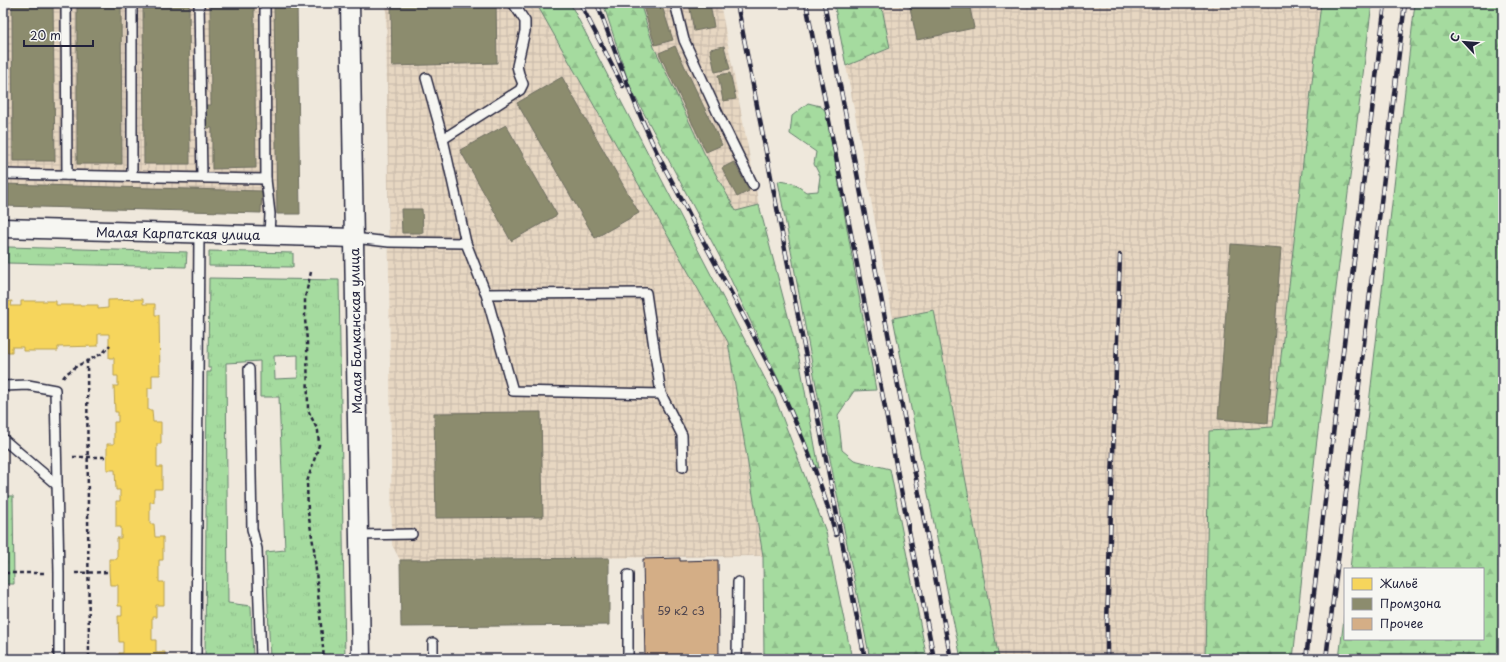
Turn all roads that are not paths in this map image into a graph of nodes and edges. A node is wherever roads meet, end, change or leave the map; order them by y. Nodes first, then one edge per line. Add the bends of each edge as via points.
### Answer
1 (66, 3) edge
2 (132, 3) edge
3 (199, 3) edge
4 (265, 3) edge
5 (350, 3) edge
6 (513, 3) edge
7 (675, 3) edge
8 (426, 78) dead end
9 (443, 139) junction
10 (3, 166) edge
11 (3, 174) edge
12 (67, 175) junction
13 (132, 176) junction
14 (202, 177) junction
15 (266, 179) junction
16 (753, 185) dead end
17 (3, 228) edge
18 (199, 234) junction
19 (269, 235) junction
20 (354, 238) junction
21 (466, 243) junction
22 (486, 294) junction
23 (249, 369) dead end
24 (3, 386) edge
25 (661, 394) junction
26 (3, 438) edge
27 (683, 467) dead end
28 (57, 485) junction
29 (412, 534) dead end
30 (359, 536) junction
31 (628, 575) dead end
32 (738, 582) dead end
33 (433, 643) dead end
34 (59, 659) edge
35 (196, 659) edge
36 (261, 659) edge
37 (361, 659) edge
38 (433, 659) edge
39 (628, 659) edge
40 (737, 659) edge

1 - 12 lane
2 - 13 lane
3 - 14 lane
4 - 15 lane
5 - 20 street, Малая Балканская улица
6 - 9 lane via 525,21 518,66 523,84 520,90
7 - 16 lane via 684,40
8 - 9 lane
9 - 21 lane
10 - 11 lane
11 - 12 lane
12 - 13 lane
13 - 14 lane
14 - 15 lane
15 - 19 lane via 270,214
17 - 18 street, Малая Карпатская улица
18 - 19 street, Малая Карпатская улица
18 - 35 lane
19 - 20 street, Малая Карпатская улица
20 - 21 lane via 389,242
20 - 30 street, Малая Балканская улица
21 - 22 lane
22 - 25 lane via 514,391
22 - 25 lane via 646,292
23 - 36 lane via 252,529 257,549
24 - 28 lane via 28,385 55,390
25 - 27 lane via 682,435
26 - 28 lane
28 - 34 lane
29 - 30 lane
30 - 37 street, Малая Балканская улица
31 - 39 lane
32 - 40 lane
33 - 38 lane

